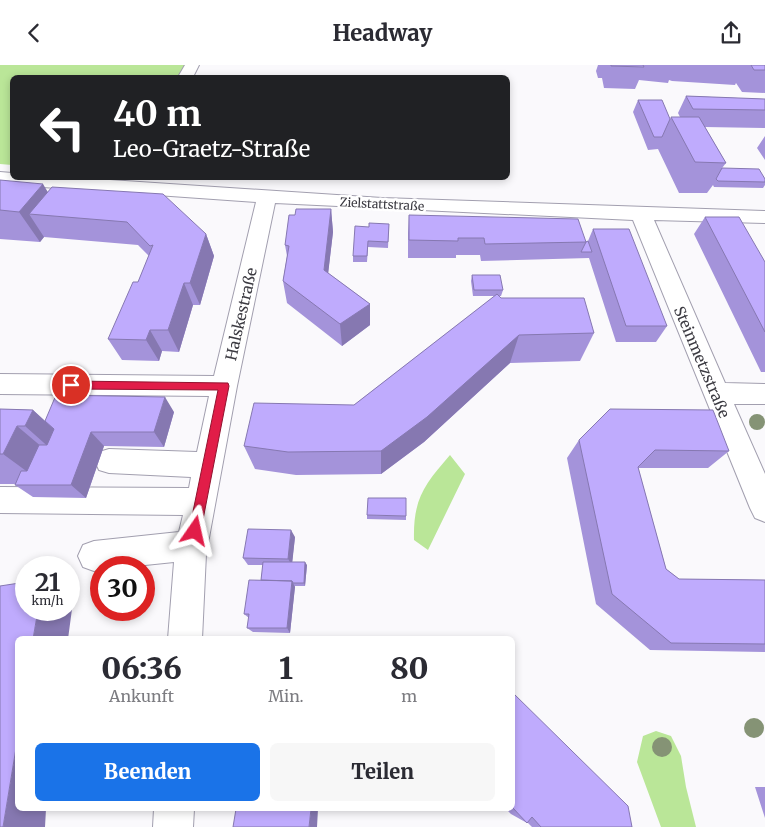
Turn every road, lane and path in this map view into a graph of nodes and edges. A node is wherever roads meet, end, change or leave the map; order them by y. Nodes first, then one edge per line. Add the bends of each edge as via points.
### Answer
1 (54, 180) edge
2 (136, 183) edge
3 (267, 197) junction
4 (641, 214) junction
5 (765, 217) edge
6 (0, 384) edge
7 (224, 386) junction
8 (716, 393) junction
9 (765, 394) edge
10 (109, 461) dead end
11 (208, 465) junction
12 (0, 500) edge
13 (201, 502) junction
14 (765, 509) edge
15 (192, 545) junction
16 (94, 556) dead end
17 (185, 636) edge
18 (174, 811) edge
19 (173, 827) edge

1 - 2 street, Zielstattstraße
2 - 3 street, Zielstattstraße
3 - 4 street, Zielstattstraße via 468,209
3 - 7 street, Halskestraße
4 - 5 street, Zielstattstraße
4 - 8 street, Steinmetzstraße
6 - 7 street
7 - 11 street, Halskestraße
8 - 9 street
8 - 14 street, Steinmetzstraße
10 - 11 street
11 - 13 street, Halskestraße
12 - 13 street
13 - 15 street, Halskestraße
15 - 16 street
15 - 17 street, Halskestraße
18 - 19 street

